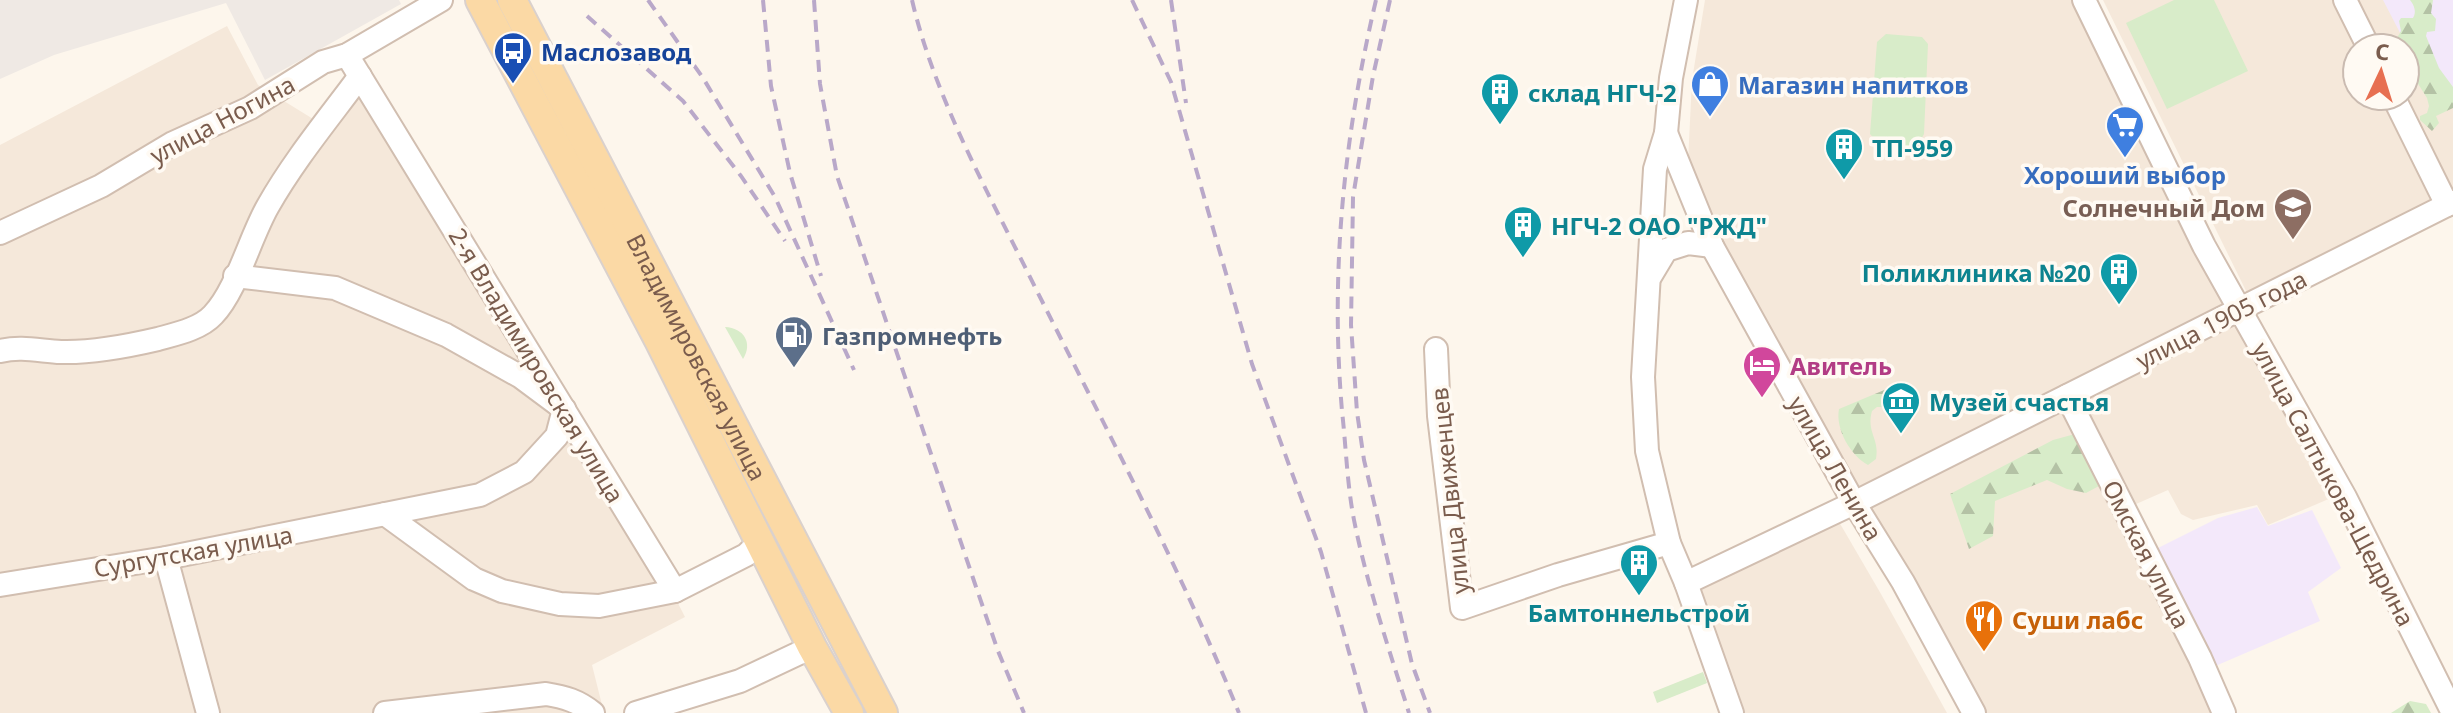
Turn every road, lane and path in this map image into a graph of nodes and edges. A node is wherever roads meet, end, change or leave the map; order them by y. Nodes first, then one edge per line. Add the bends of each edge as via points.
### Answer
1 (441, 0) edge
2 (480, 0) edge
3 (512, 0) edge
4 (1686, 0) edge
5 (2084, 0) edge
6 (2345, 0) edge
7 (2361, 32) edge
8 (347, 55) junction
9 (360, 76) junction
10 (2401, 112) edge
11 (1666, 133) junction
12 (2450, 204) edge
13 (0, 233) edge
14 (1712, 246) junction
15 (235, 276) junction
16 (1651, 276) junction
17 (2239, 310) junction
18 (1436, 349) dead end
19 (0, 351) edge
20 (2067, 396) junction
21 (564, 409) junction
22 (1854, 503) junction
23 (385, 514) junction
24 (761, 541) junction
25 (1669, 543) junction
26 (166, 558) junction
27 (1686, 583) junction
28 (0, 585) edge
29 (675, 591) junction
30 (812, 647) junction
31 (208, 713) edge
32 (385, 713) edge
33 (593, 713) edge
34 (636, 713) edge
35 (849, 713) edge
36 (883, 713) edge
37 (1732, 713) edge
38 (1974, 713) edge
39 (2224, 713) edge
40 (2453, 713) edge

1 - 8 street, улица Ногина
2 - 24 main road, Владимировская улица
3 - 36 main road, Владимировская улица
4 - 11 street
5 - 17 street, улица Салтыкова-Щедрина
6 - 7 street
8 - 9 street, 2-я Владимировская улица
8 - 13 street, улица Ногина via 323,62 250,108
9 - 15 street via 267,207
9 - 21 street, 2-я Владимировская улица
10 - 12 street
11 - 14 street, улица Ленина
11 - 16 street via 1655,169
12 - 17 street, улица 1905 года
14 - 16 street via 1688,243 1666,250
14 - 22 street, улица Ленина
15 - 19 street via 213,316 193,328 98,349
15 - 21 street via 335,288 446,335 521,377
16 - 25 street via 1643,377 1647,451
17 - 20 street, улица 1905 года
17 - 40 street, улица Салтыкова-Щедрина via 2345,497
18 - 25 street, улица Движенцев via 1462,608
20 - 22 street, улица 1905 года
20 - 39 street, Омская улица
21 - 23 street, Сургутская улица via 557,436 524,472 480,495
21 - 29 street, 2-я Владимировская улица
22 - 27 street, улица 1905 года
22 - 38 street, улица Ленина
23 - 26 street, Сургутская улица
23 - 29 street via 474,579 502,591 599,606
24 - 29 street via 746,555
24 - 30 main road, Владимировская улица
25 - 27 street
26 - 28 street, Сургутская улица
26 - 31 street
27 - 37 street
30 - 34 street via 740,681
30 - 35 main road, Владимировская улица
32 - 33 street via 546,694

